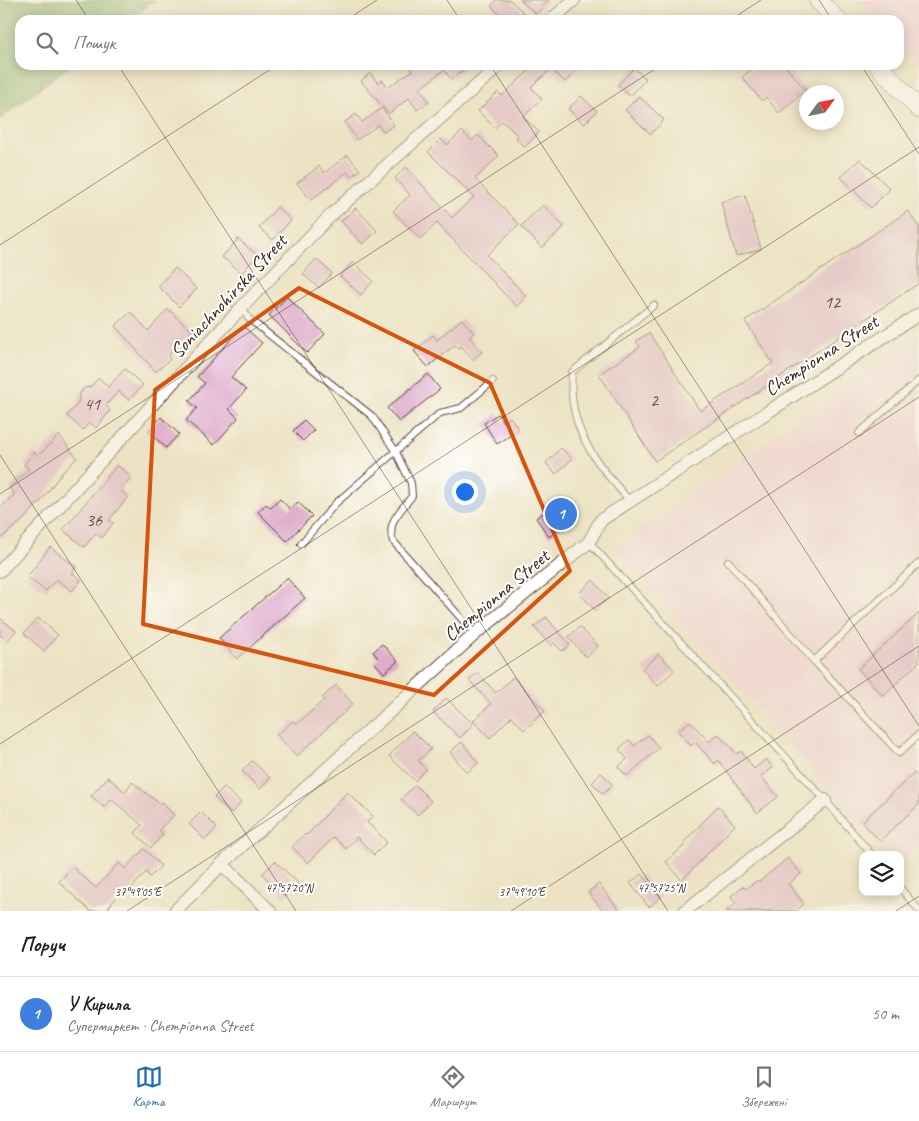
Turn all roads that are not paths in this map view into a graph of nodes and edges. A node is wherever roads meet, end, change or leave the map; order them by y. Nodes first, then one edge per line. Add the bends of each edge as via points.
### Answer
1 (574, 0) edge
2 (818, 0) edge
3 (557, 15) edge
4 (832, 15) edge
5 (494, 70) edge
6 (883, 70) edge
7 (919, 109) edge
8 (654, 305) dead end
9 (242, 306) junction
10 (919, 314) edge
11 (919, 380) edge
12 (493, 381) dead end
13 (859, 433) dead end
14 (396, 452) junction
15 (630, 502) junction
16 (589, 542) junction
17 (301, 544) dead end
18 (728, 561) dead end
19 (919, 563) edge
20 (0, 571) edge
21 (475, 634) junction
22 (814, 661) junction
23 (919, 734) edge
24 (825, 800) junction
25 (869, 851) edge
26 (222, 864) junction
27 (904, 893) edge
28 (919, 910) edge
29 (175, 911) edge
30 (270, 911) edge
31 (685, 911) edge

1 - 3 street
2 - 4 main road
5 - 9 street, Soniachnohirska Street via 331,215
6 - 7 main road
8 - 15 lane via 572,372 570,391 579,431 598,466
9 - 14 lane via 248,318 372,416
9 - 20 street, Soniachnohirska Street
10 - 15 street, Chempionna Street
11 - 13 lane
12 - 14 lane via 461,408 440,413
14 - 17 lane via 336,503
14 - 21 lane via 411,483 412,496 392,522 390,532 393,541
15 - 16 street, Chempionna Street via 601,520
16 - 21 street, Chempionna Street
16 - 24 lane
18 - 22 lane
19 - 22 lane
21 - 26 street, Chempionna Street
22 - 23 lane via 899,753
24 - 25 lane
24 - 31 street
26 - 29 street, Chempionna Street
26 - 30 street
27 - 28 lane

